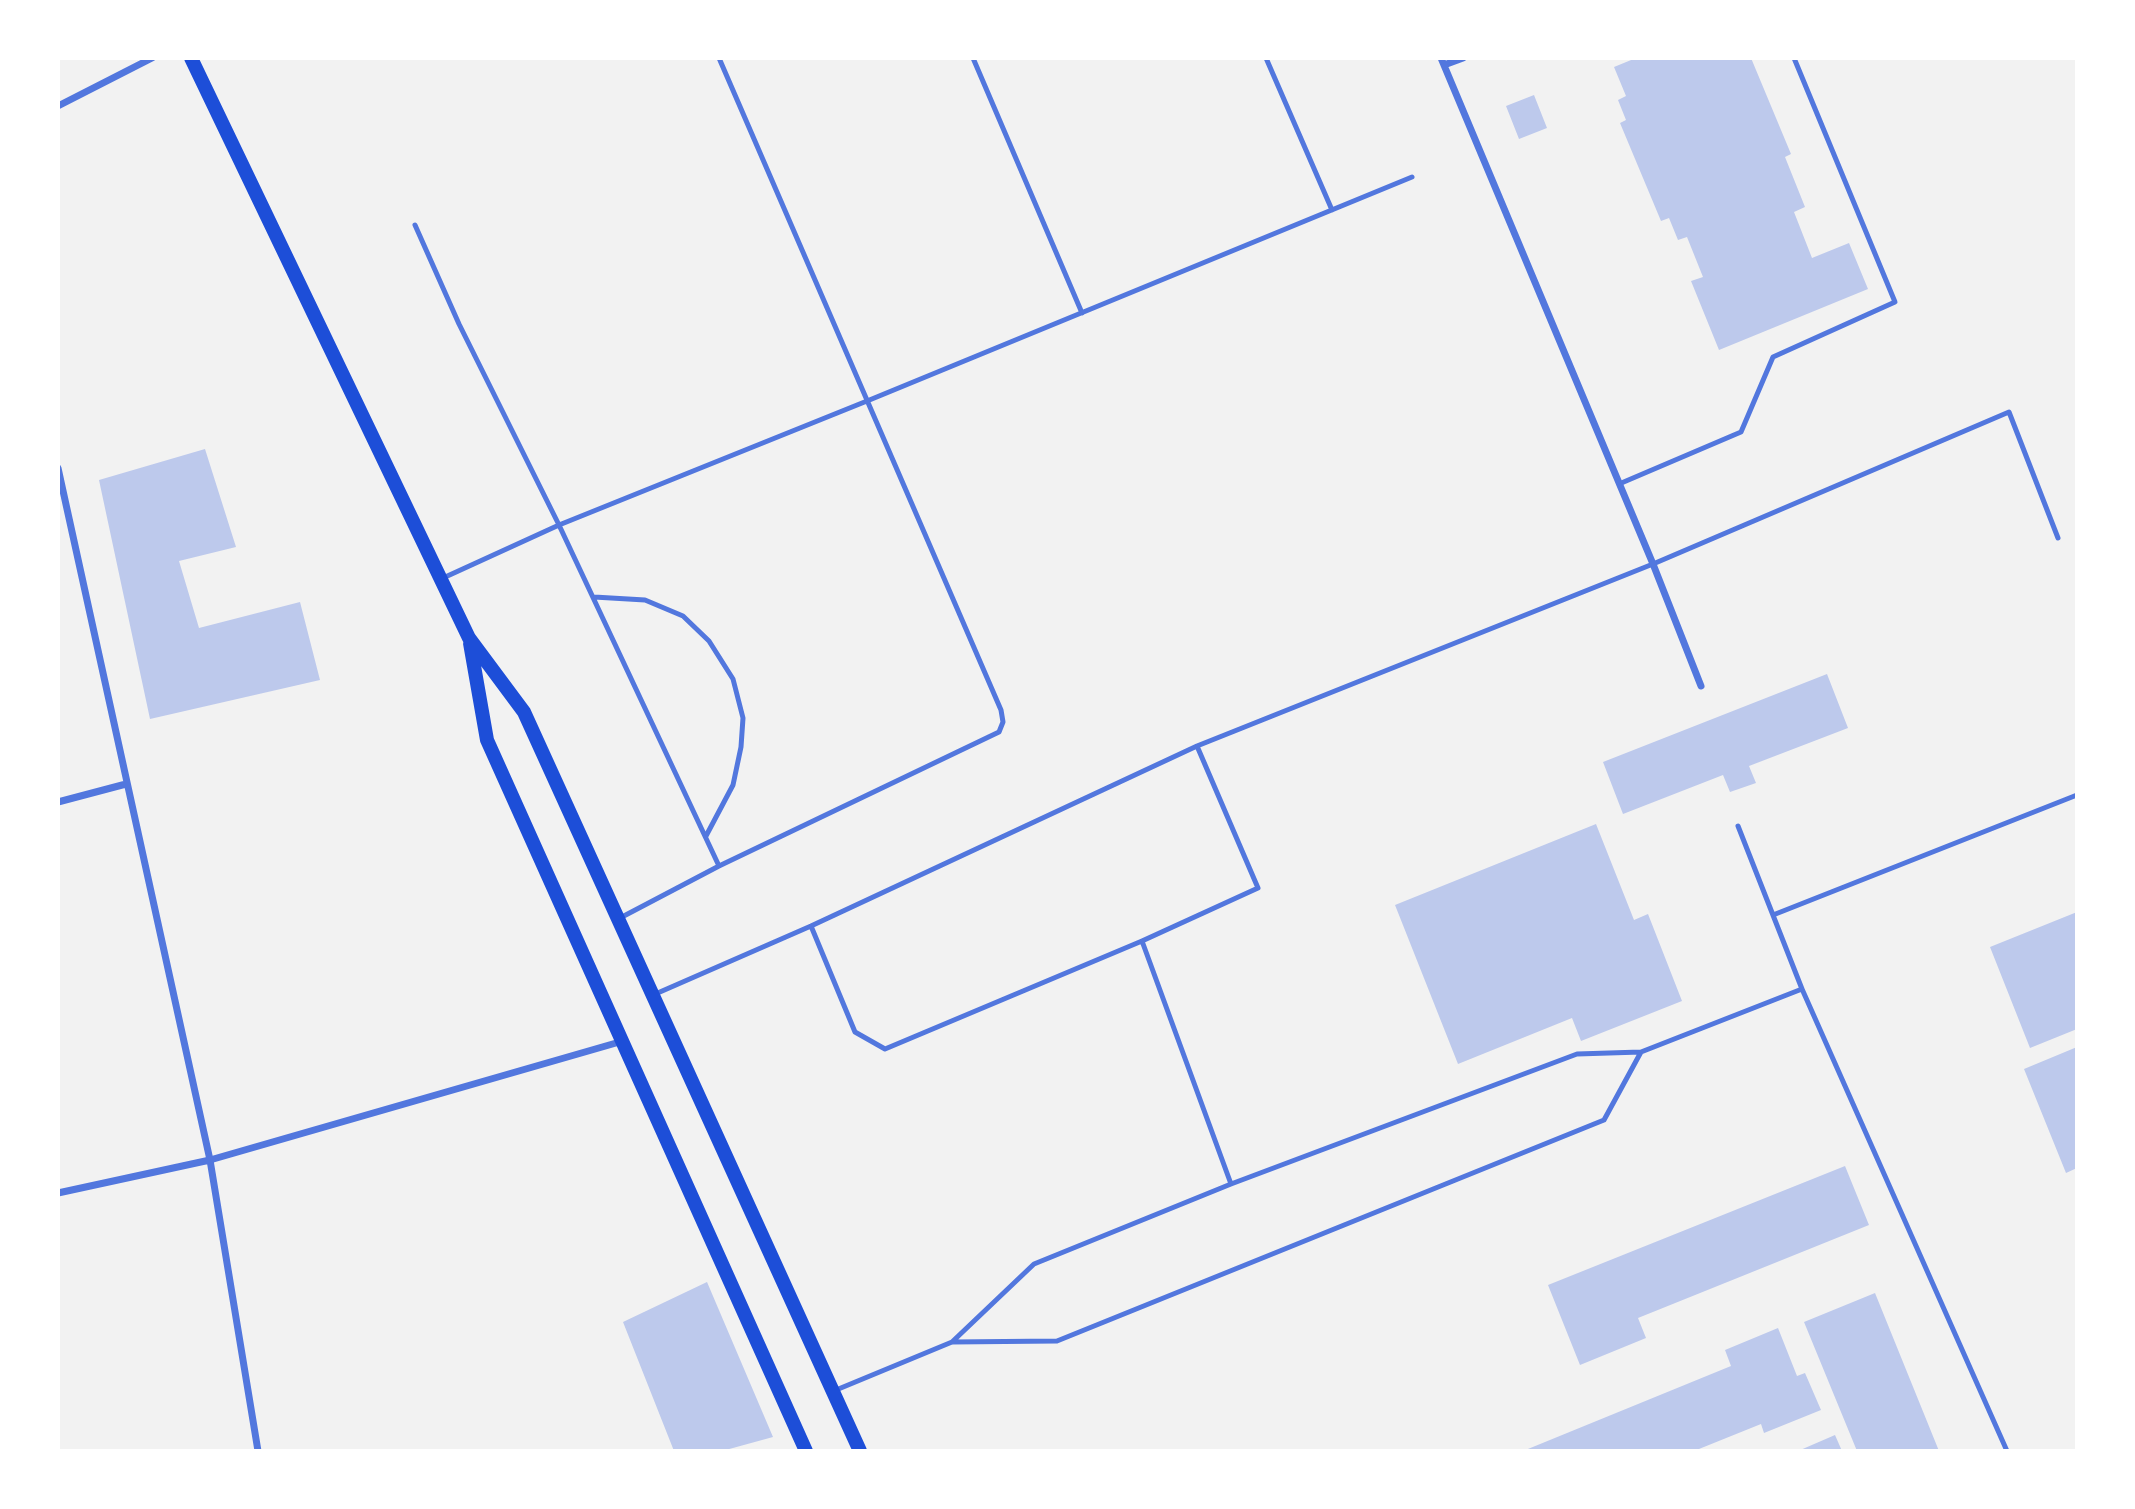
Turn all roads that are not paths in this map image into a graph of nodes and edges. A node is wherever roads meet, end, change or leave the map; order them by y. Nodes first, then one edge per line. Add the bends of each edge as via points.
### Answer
1 (152, 58) edge
2 (191, 58) edge
3 (719, 58) edge
4 (973, 58) edge
5 (1266, 58) edge
6 (1463, 58) edge
7 (1794, 58) edge
8 (1442, 62) edge
9 (58, 106) edge
10 (1412, 177) dead end
11 (1332, 210) junction
12 (415, 225) dead end
13 (1082, 313) junction
14 (867, 401) junction
15 (58, 468) edge
16 (1619, 484) junction
17 (559, 525) junction
18 (2058, 538) dead end
19 (1653, 564) junction
20 (440, 579) junction
21 (593, 597) junction
22 (469, 638) junction
23 (1701, 686) dead end
24 (1197, 746) junction
25 (126, 784) junction
26 (2077, 795) edge
27 (58, 802) edge
28 (1738, 825) dead end
29 (705, 836) junction
30 (719, 866) junction
31 (1773, 915) junction
32 (618, 919) junction
33 (811, 926) junction
34 (1142, 941) junction
35 (1802, 989) junction
36 (653, 995) junction
37 (624, 1041) junction
38 (1641, 1052) junction
39 (210, 1160) junction
40 (1231, 1184) junction
41 (58, 1193) edge
42 (952, 1342) junction
43 (833, 1391) junction
44 (258, 1451) edge
45 (806, 1451) edge
46 (860, 1451) edge
47 (2007, 1451) edge

1 - 9 street
2 - 20 main road
3 - 14 lane
4 - 13 lane
5 - 11 lane
6 - 8 street
7 - 16 lane via 1895,302 1773,357 1741,432
8 - 16 street
10 - 11 lane
11 - 13 lane
12 - 17 lane via 458,324
13 - 14 lane
14 - 17 lane
14 - 30 lane via 1003,722 999,732
15 - 25 street
16 - 19 street
17 - 20 lane
17 - 21 lane
18 - 19 lane via 2009,412
19 - 23 street
19 - 24 lane
20 - 22 main road
21 - 29 lane
21 - 29 lane via 645,600 683,616 709,641 733,679 743,718 741,747 733,785
22 - 32 main road via 524,712
22 - 37 main road via 487,740
24 - 33 lane
24 - 34 lane via 1258,888
25 - 27 street
25 - 39 street
26 - 31 lane
28 - 31 lane
29 - 30 lane
30 - 32 lane
31 - 35 lane
32 - 36 main road
33 - 34 lane via 855,1032 885,1049
33 - 36 lane
34 - 40 lane
35 - 38 lane
35 - 47 lane
36 - 43 main road
37 - 39 street
37 - 45 main road
38 - 40 lane via 1577,1054
38 - 42 lane via 1604,1120 1057,1341
39 - 41 street
39 - 44 street
40 - 42 lane via 1034,1265
42 - 43 lane
43 - 46 main road

